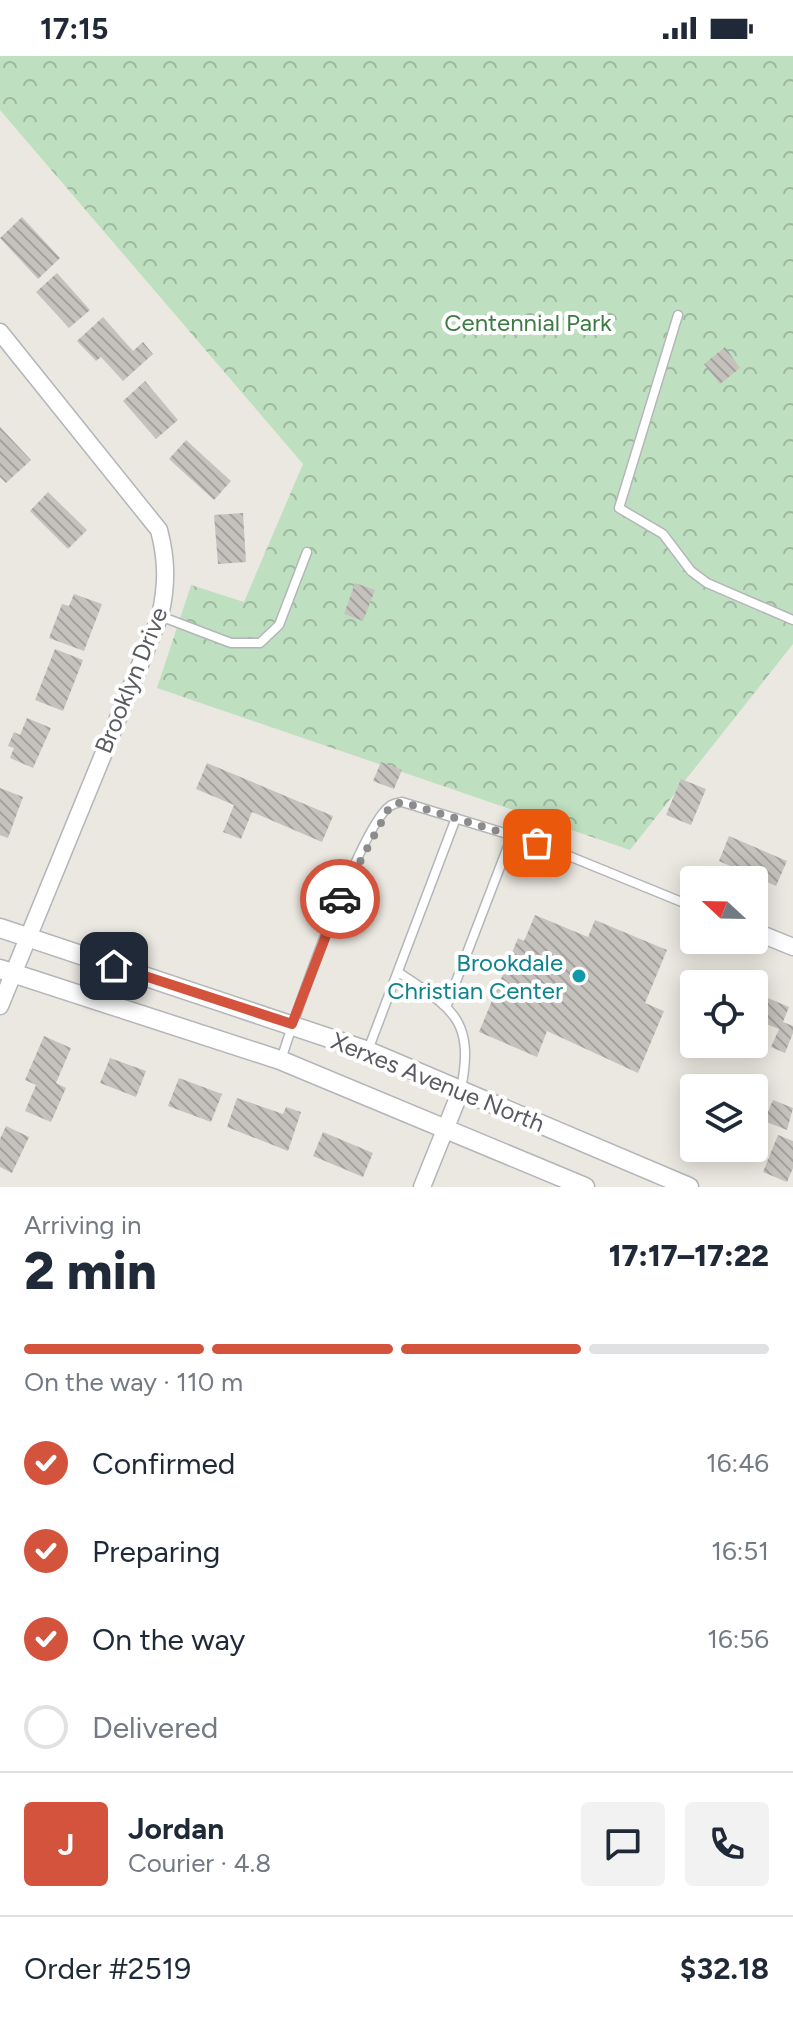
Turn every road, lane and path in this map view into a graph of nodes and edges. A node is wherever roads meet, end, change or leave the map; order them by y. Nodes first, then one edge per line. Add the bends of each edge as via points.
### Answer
1 (678, 315) dead end
2 (0, 332) edge
3 (307, 552) dead end
4 (160, 616) junction
5 (793, 620) edge
6 (456, 818) junction
7 (512, 836) junction
8 (680, 902) edge
9 (0, 928) edge
10 (26, 936) junction
11 (768, 937) edge
12 (793, 947) edge
13 (7, 971) edge
14 (398, 972) junction
15 (447, 1005) junction
16 (0, 1006) edge
17 (292, 1024) junction
18 (368, 1051) junction
19 (280, 1060) junction
20 (461, 1090) junction
21 (445, 1128) junction
22 (422, 1187) edge
23 (585, 1187) edge
24 (689, 1187) edge

1 - 5 lane via 619,508 663,534 707,583
2 - 4 street, Brooklyn Drive via 159,530 167,557
3 - 4 lane via 279,625 260,643 231,643
4 - 10 street, Brooklyn Drive
6 - 7 lane
6 - 14 lane
6 - 17 lane via 402,802 390,806 336,907
7 - 8 lane
7 - 15 lane
9 - 10 street, Xerxes Avenue North
10 - 13 street, Brooklyn Drive
10 - 17 street, Xerxes Avenue North
11 - 12 street
13 - 16 street, Brooklyn Drive
13 - 19 street, Xerxes Avenue North
14 - 15 lane
14 - 18 lane
15 - 20 lane via 460,1025 468,1054
17 - 18 street, Xerxes Avenue North
17 - 19 lane
18 - 20 street, Xerxes Avenue North
19 - 21 street, Xerxes Avenue North
20 - 21 street
20 - 24 street, Xerxes Avenue North
21 - 22 street
21 - 23 street, Xerxes Avenue North

